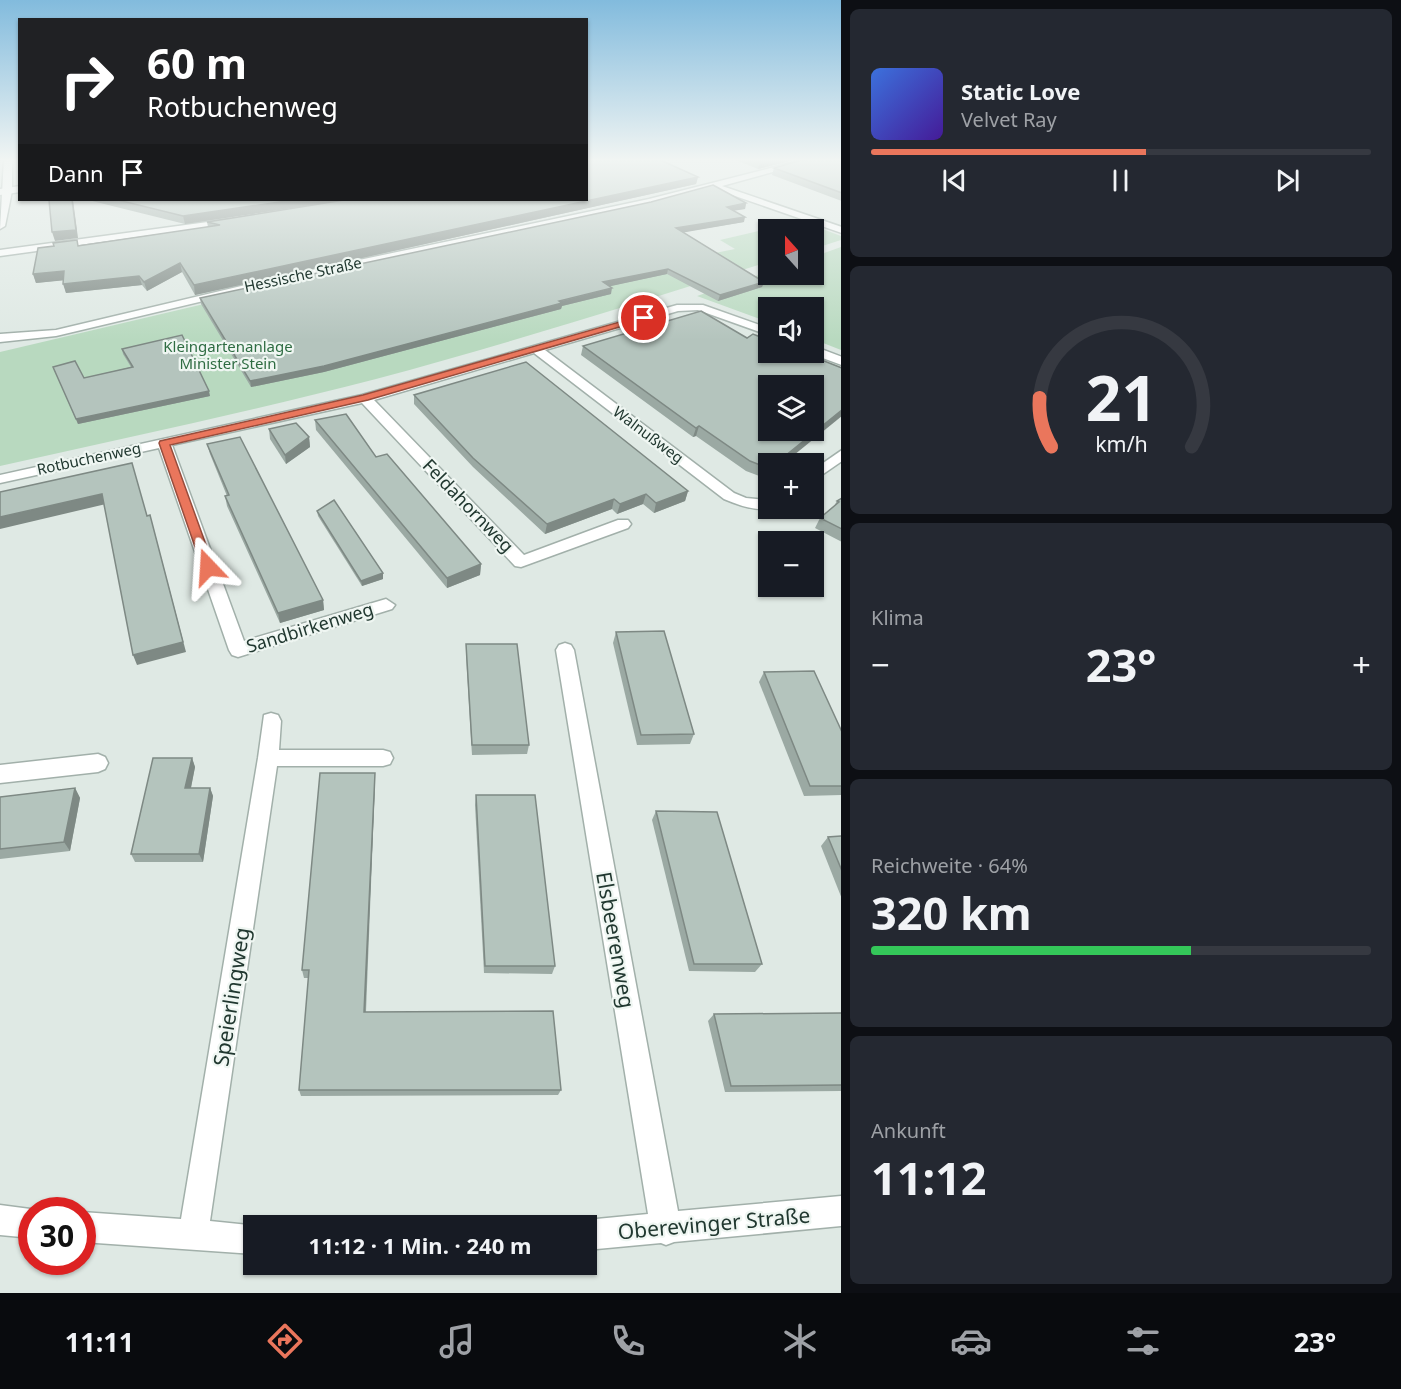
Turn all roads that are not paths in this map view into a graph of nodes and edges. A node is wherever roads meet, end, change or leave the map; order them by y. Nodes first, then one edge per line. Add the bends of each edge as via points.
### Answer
1 (561, 219) edge
2 (811, 219) edge
3 (236, 222) edge
4 (841, 230) edge
5 (0, 253) edge
6 (758, 329) edge
7 (0, 339) edge
8 (536, 349) junction
9 (824, 354) edge
10 (841, 361) edge
11 (365, 398) junction
12 (164, 443) junction
13 (841, 455) edge
14 (824, 468) edge
15 (0, 479) edge
16 (758, 504) edge
17 (623, 524) dead end
18 (386, 605) dead end
19 (565, 650) dead end
20 (270, 721) dead end
21 (268, 758) junction
22 (383, 758) dead end
23 (98, 763) dead end
24 (0, 774) edge
25 (841, 1211) edge
26 (0, 1220) edge
27 (18, 1222) edge
28 (96, 1228) edge
29 (666, 1230) junction
30 (597, 1234) edge
31 (193, 1236) junction
32 (243, 1238) edge

1 - 7 street, Hessische Straße via 56,333
2 - 4 street
3 - 5 street
6 - 8 street, Rotbuchenweg via 690,306
8 - 11 street, Rotbuchenweg
8 - 16 street, Walnußweg via 729,496
9 - 10 street
11 - 12 street, Rotbuchenweg
11 - 17 street, Feldahornweg via 521,562
12 - 15 street, Rotbuchenweg
12 - 18 street, Sandbirkenweg via 238,650
13 - 14 street
19 - 29 street, Elsbeerenweg
20 - 21 street, Speierlingweg
21 - 22 street
21 - 31 street, Speierlingweg
23 - 24 street
25 - 29 street, Oberevinger Straße
26 - 27 street
28 - 31 street
29 - 30 street, Oberevinger Straße
31 - 32 street

